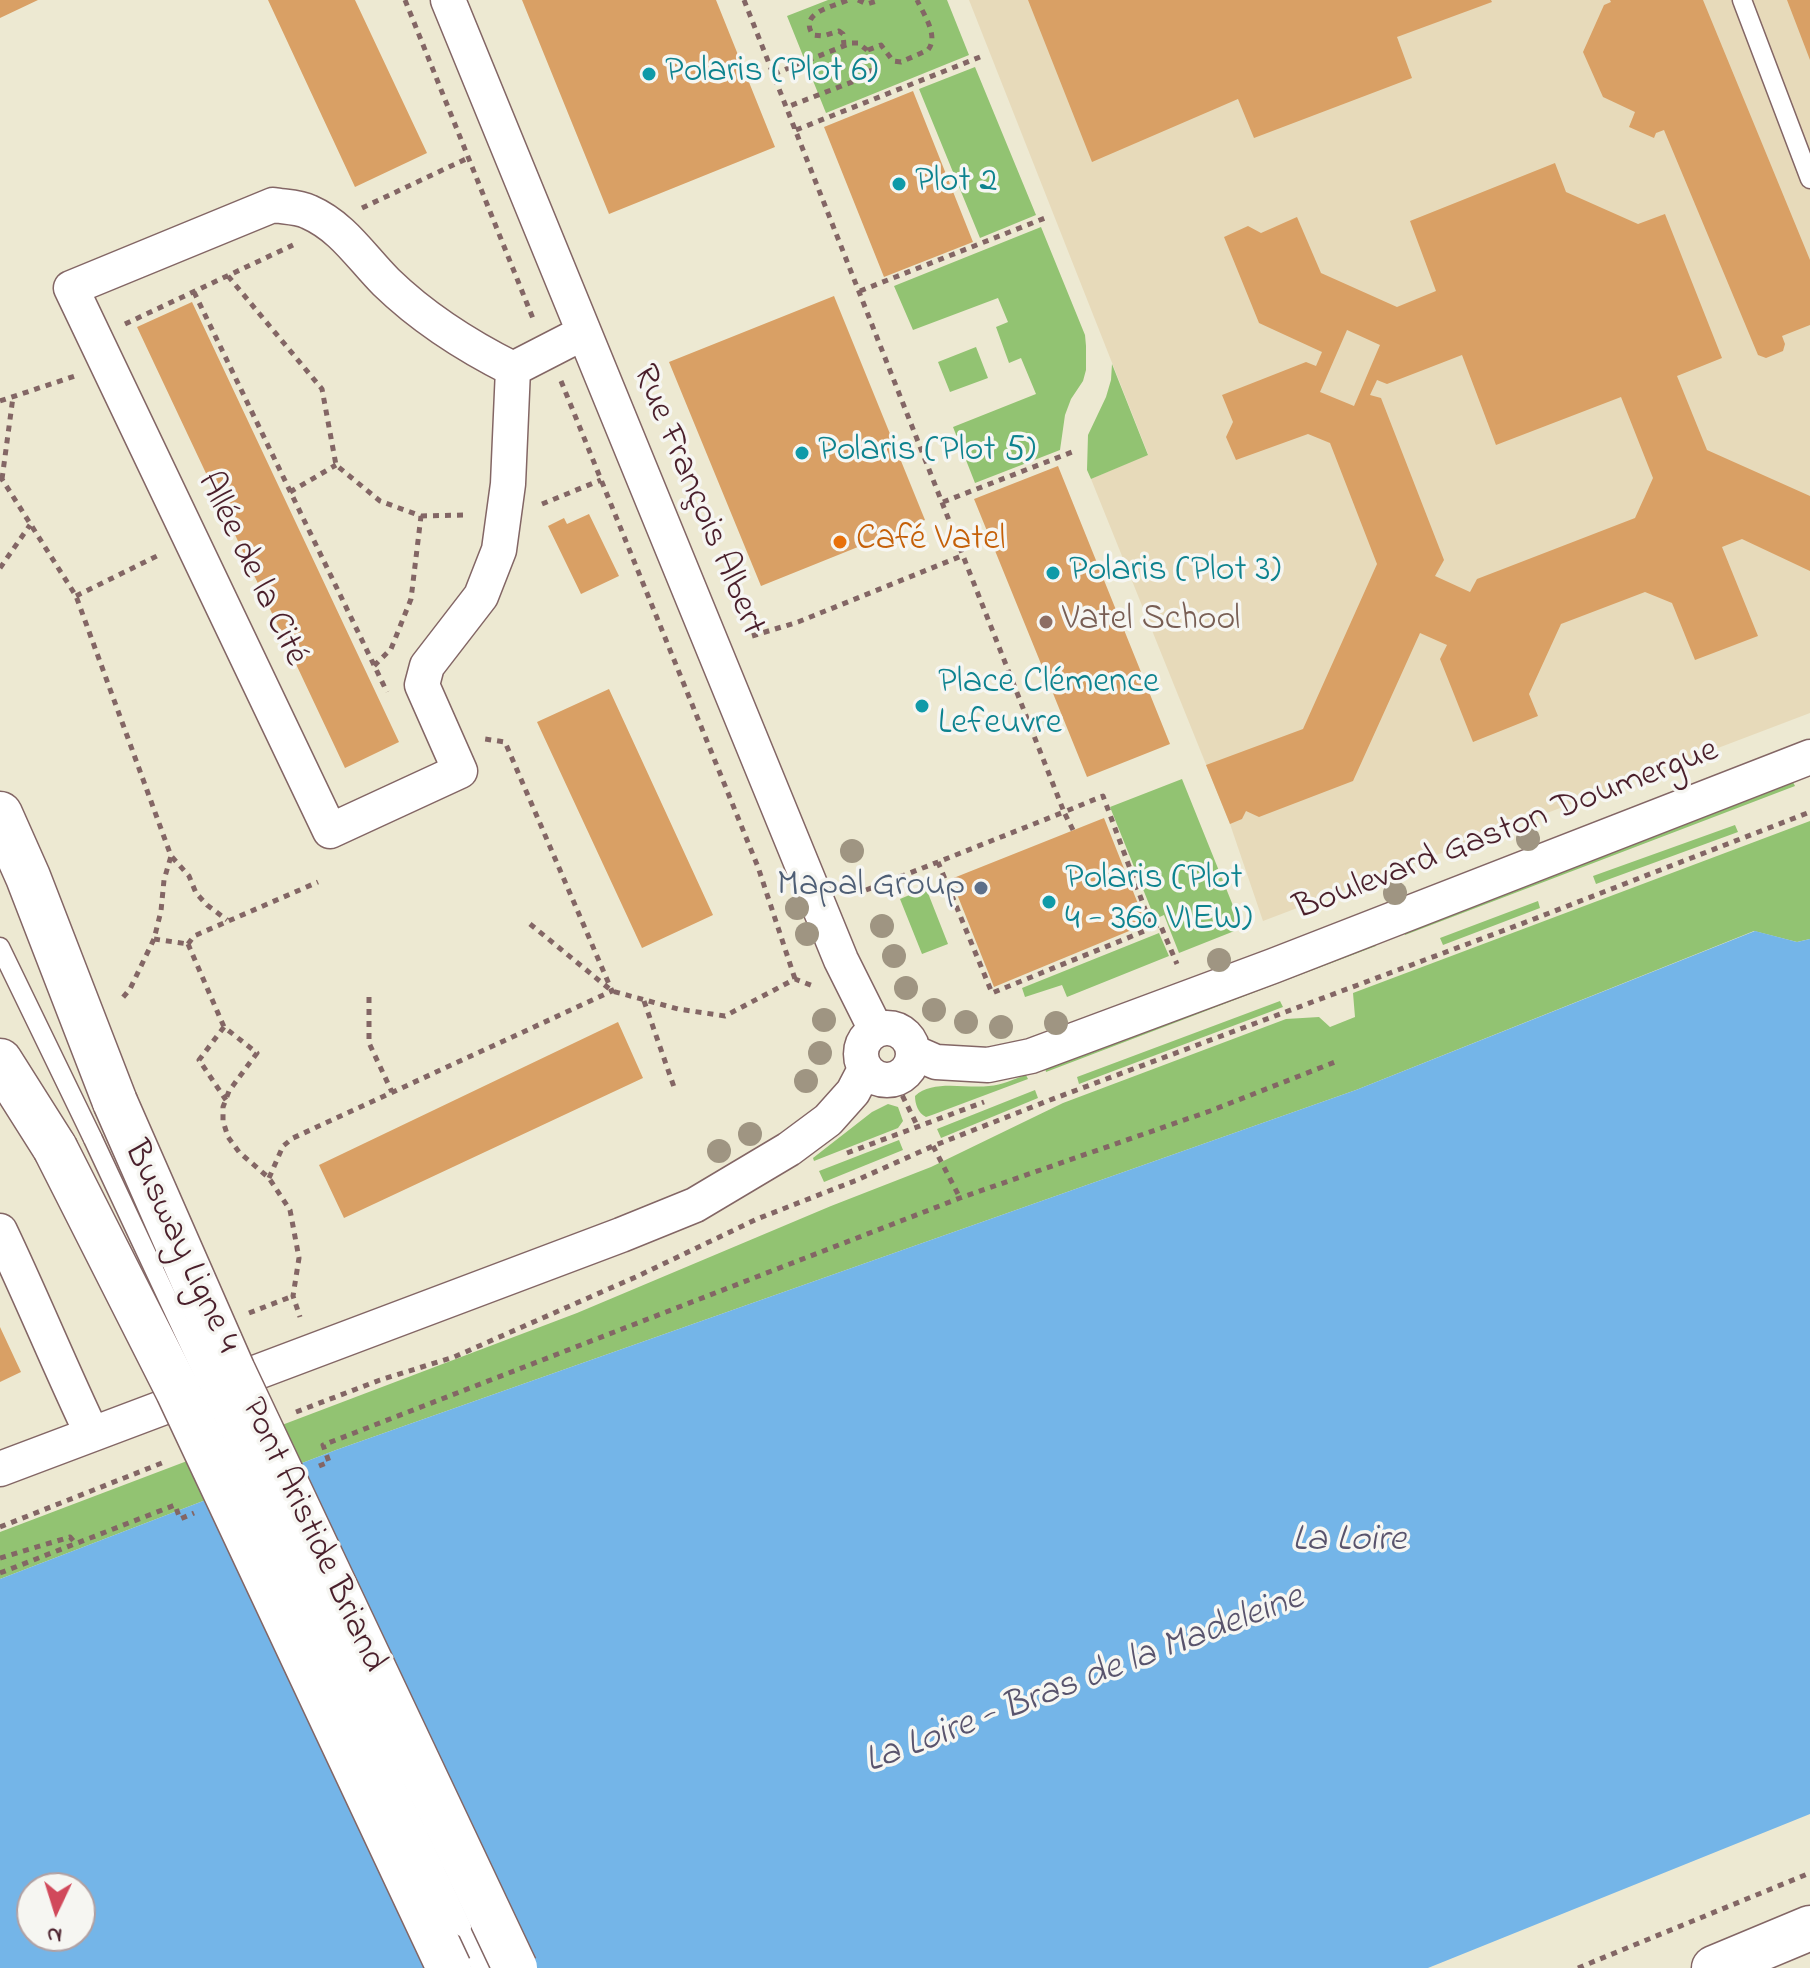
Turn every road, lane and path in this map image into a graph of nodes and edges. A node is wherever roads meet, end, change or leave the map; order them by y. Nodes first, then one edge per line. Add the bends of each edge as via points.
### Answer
1 (405, 0) edge
2 (448, 0) edge
3 (744, 0) edge
4 (848, 0) edge
5 (858, 0) edge
6 (880, 0) edge
7 (917, 0) edge
8 (1742, 0) edge
9 (844, 46) junction
10 (867, 50) junction
11 (980, 57) dead end
12 (774, 74) junction
13 (787, 107) junction
14 (796, 130) junction
15 (468, 158) junction
16 (1810, 179) edge
17 (1045, 218) dead end
18 (329, 224) junction
19 (228, 276) junction
20 (860, 291) junction
21 (194, 292) junction
22 (537, 327) dead end
23 (583, 333) junction
24 (107, 363) junction
25 (513, 369) junction
26 (562, 385) dead end
27 (13, 397) junction
28 (0, 401) edge
29 (1072, 452) dead end
30 (336, 465) junction
31 (1, 478) edge
32 (290, 492) junction
33 (943, 502) junction
34 (30, 525) junction
35 (964, 555) junction
36 (139, 565) dead end
37 (0, 568) edge
38 (76, 596) junction
39 (752, 636) dead end
40 (374, 666) junction
41 (392, 703) dead end
42 (443, 734) junction
43 (1810, 757) edge
44 (1064, 812) junction
45 (1810, 812) edge
46 (0, 814) edge
47 (1073, 830) dead end
48 (171, 856) junction
49 (938, 862) junction
50 (318, 882) dead end
51 (866, 890) dead end
52 (227, 920) junction
53 (530, 924) dead end
54 (1152, 928) junction
55 (154, 939) junction
56 (188, 944) junction
57 (0, 947) edge
58 (612, 991) junction
59 (1199, 994) junction
60 (369, 997) dead end
61 (644, 1000) junction
62 (224, 1027) junction
63 (87, 1031) junction
64 (0, 1061) edge
65 (1335, 1062) dead end
66 (891, 1067) junction
67 (674, 1087) dead end
68 (392, 1092) junction
69 (226, 1100) junction
70 (918, 1127) dead end
71 (74, 1143) junction
72 (933, 1146) junction
73 (269, 1178) junction
74 (960, 1198) junction
75 (0, 1231) edge
76 (313, 1352) junction
77 (292, 1414) dead end
78 (92, 1434) junction
79 (175, 1458) dead end
80 (314, 1468) dead end
81 (0, 1469) edge
82 (195, 1513) dead end
83 (0, 1527) edge
84 (76, 1544) junction
85 (0, 1558) edge
86 (0, 1573) edge
87 (1810, 1873) edge
88 (1810, 1928) edge
89 (449, 1968) edge
90 (481, 1968) edge
91 (515, 1968) edge
92 (1578, 1968) edge
93 (1714, 1968) edge

1 - 15 path
2 - 23 street, Rue François Albert
3 - 12 path
4 - 9 path via 815,14 808,26 818,36 839,31
5 - 6 path
7 - 10 path via 933,36 932,46 901,62 893,61 881,45
8 - 16 lane
9 - 10 path via 858,43
9 - 12 path
10 - 13 path via 871,70 865,77
11 - 14 path
12 - 13 path
13 - 14 path
14 - 20 path
15 - 18 path
15 - 22 path
17 - 20 path
18 - 19 path
18 - 24 street, Allée de la Cité via 308,211 273,205 71,288
18 - 25 street, Allée de la Cité via 439,325
19 - 21 path
19 - 30 path via 322,389
20 - 33 path
21 - 24 path via 116,329 127,355
21 - 32 path
23 - 25 street
23 - 66 street, Rue François Albert via 841,960 876,1030 900,1031 911,1044
24 - 27 path
24 - 42 street, Allée de la Cité via 330,831 460,771
25 - 42 street, Allée de la Cité via 499,550 481,596 427,666 422,685
26 - 61 path via 758,867 795,979 725,1016
27 - 28 path
27 - 31 path
29 - 33 path
30 - 32 path
30 - 40 path via 380,501 421,516 411,599 391,649
31 - 34 path
32 - 40 path
33 - 35 path
34 - 37 path
34 - 38 path
35 - 39 path
35 - 44 path
36 - 38 path
38 - 48 path
40 - 41 path
42 - 58 path via 505,742
43 - 59 street, Boulevard Gaston Doumergue
44 - 47 path
44 - 49 path
44 - 54 path via 1103,796
45 - 72 path
46 - 63 main road, Pont Aristide Briand
48 - 52 path via 196,893
48 - 55 path
49 - 51 path
49 - 54 path via 992,993
50 - 52 path
52 - 56 path
53 - 58 path
54 - 59 path via 1160,924 1177,964
55 - 56 path
55 - 63 path via 130,989
56 - 62 path
57 - 71 lane, Busway Ligne 4
58 - 61 path
58 - 68 path
59 - 66 street, Boulevard Gaston Doumergue via 1031,1056 988,1065 936,1062
60 - 68 path via 369,1043
61 - 67 path
62 - 69 path via 199,1060
62 - 69 path via 257,1053
63 - 91 main road, Pont Aristide Briand, bridge via 233,1371
64 - 71 main road, Pont Aristide Briand
65 - 74 path
66 - 70 path
66 - 76 street via 853,1092 828,1120 789,1149 695,1205
68 - 73 path via 293,1138 283,1146
69 - 73 path via 223,1121 228,1137
71 - 89 main road, Pont Aristide Briand, bridge via 178,1391
71 - 90 lane, Busway Ligne 4, bridge
72 - 74 path
72 - 77 path via 757,1219 454,1357
73 - 76 path via 290,1210 299,1258 293,1296
74 - 80 path via 323,1445 329,1462
75 - 78 street
76 - 78 street
78 - 81 street
79 - 83 path
82 - 84 path via 180,1519 175,1505
84 - 85 path via 70,1537
84 - 86 path
87 - 92 path
88 - 93 main road

